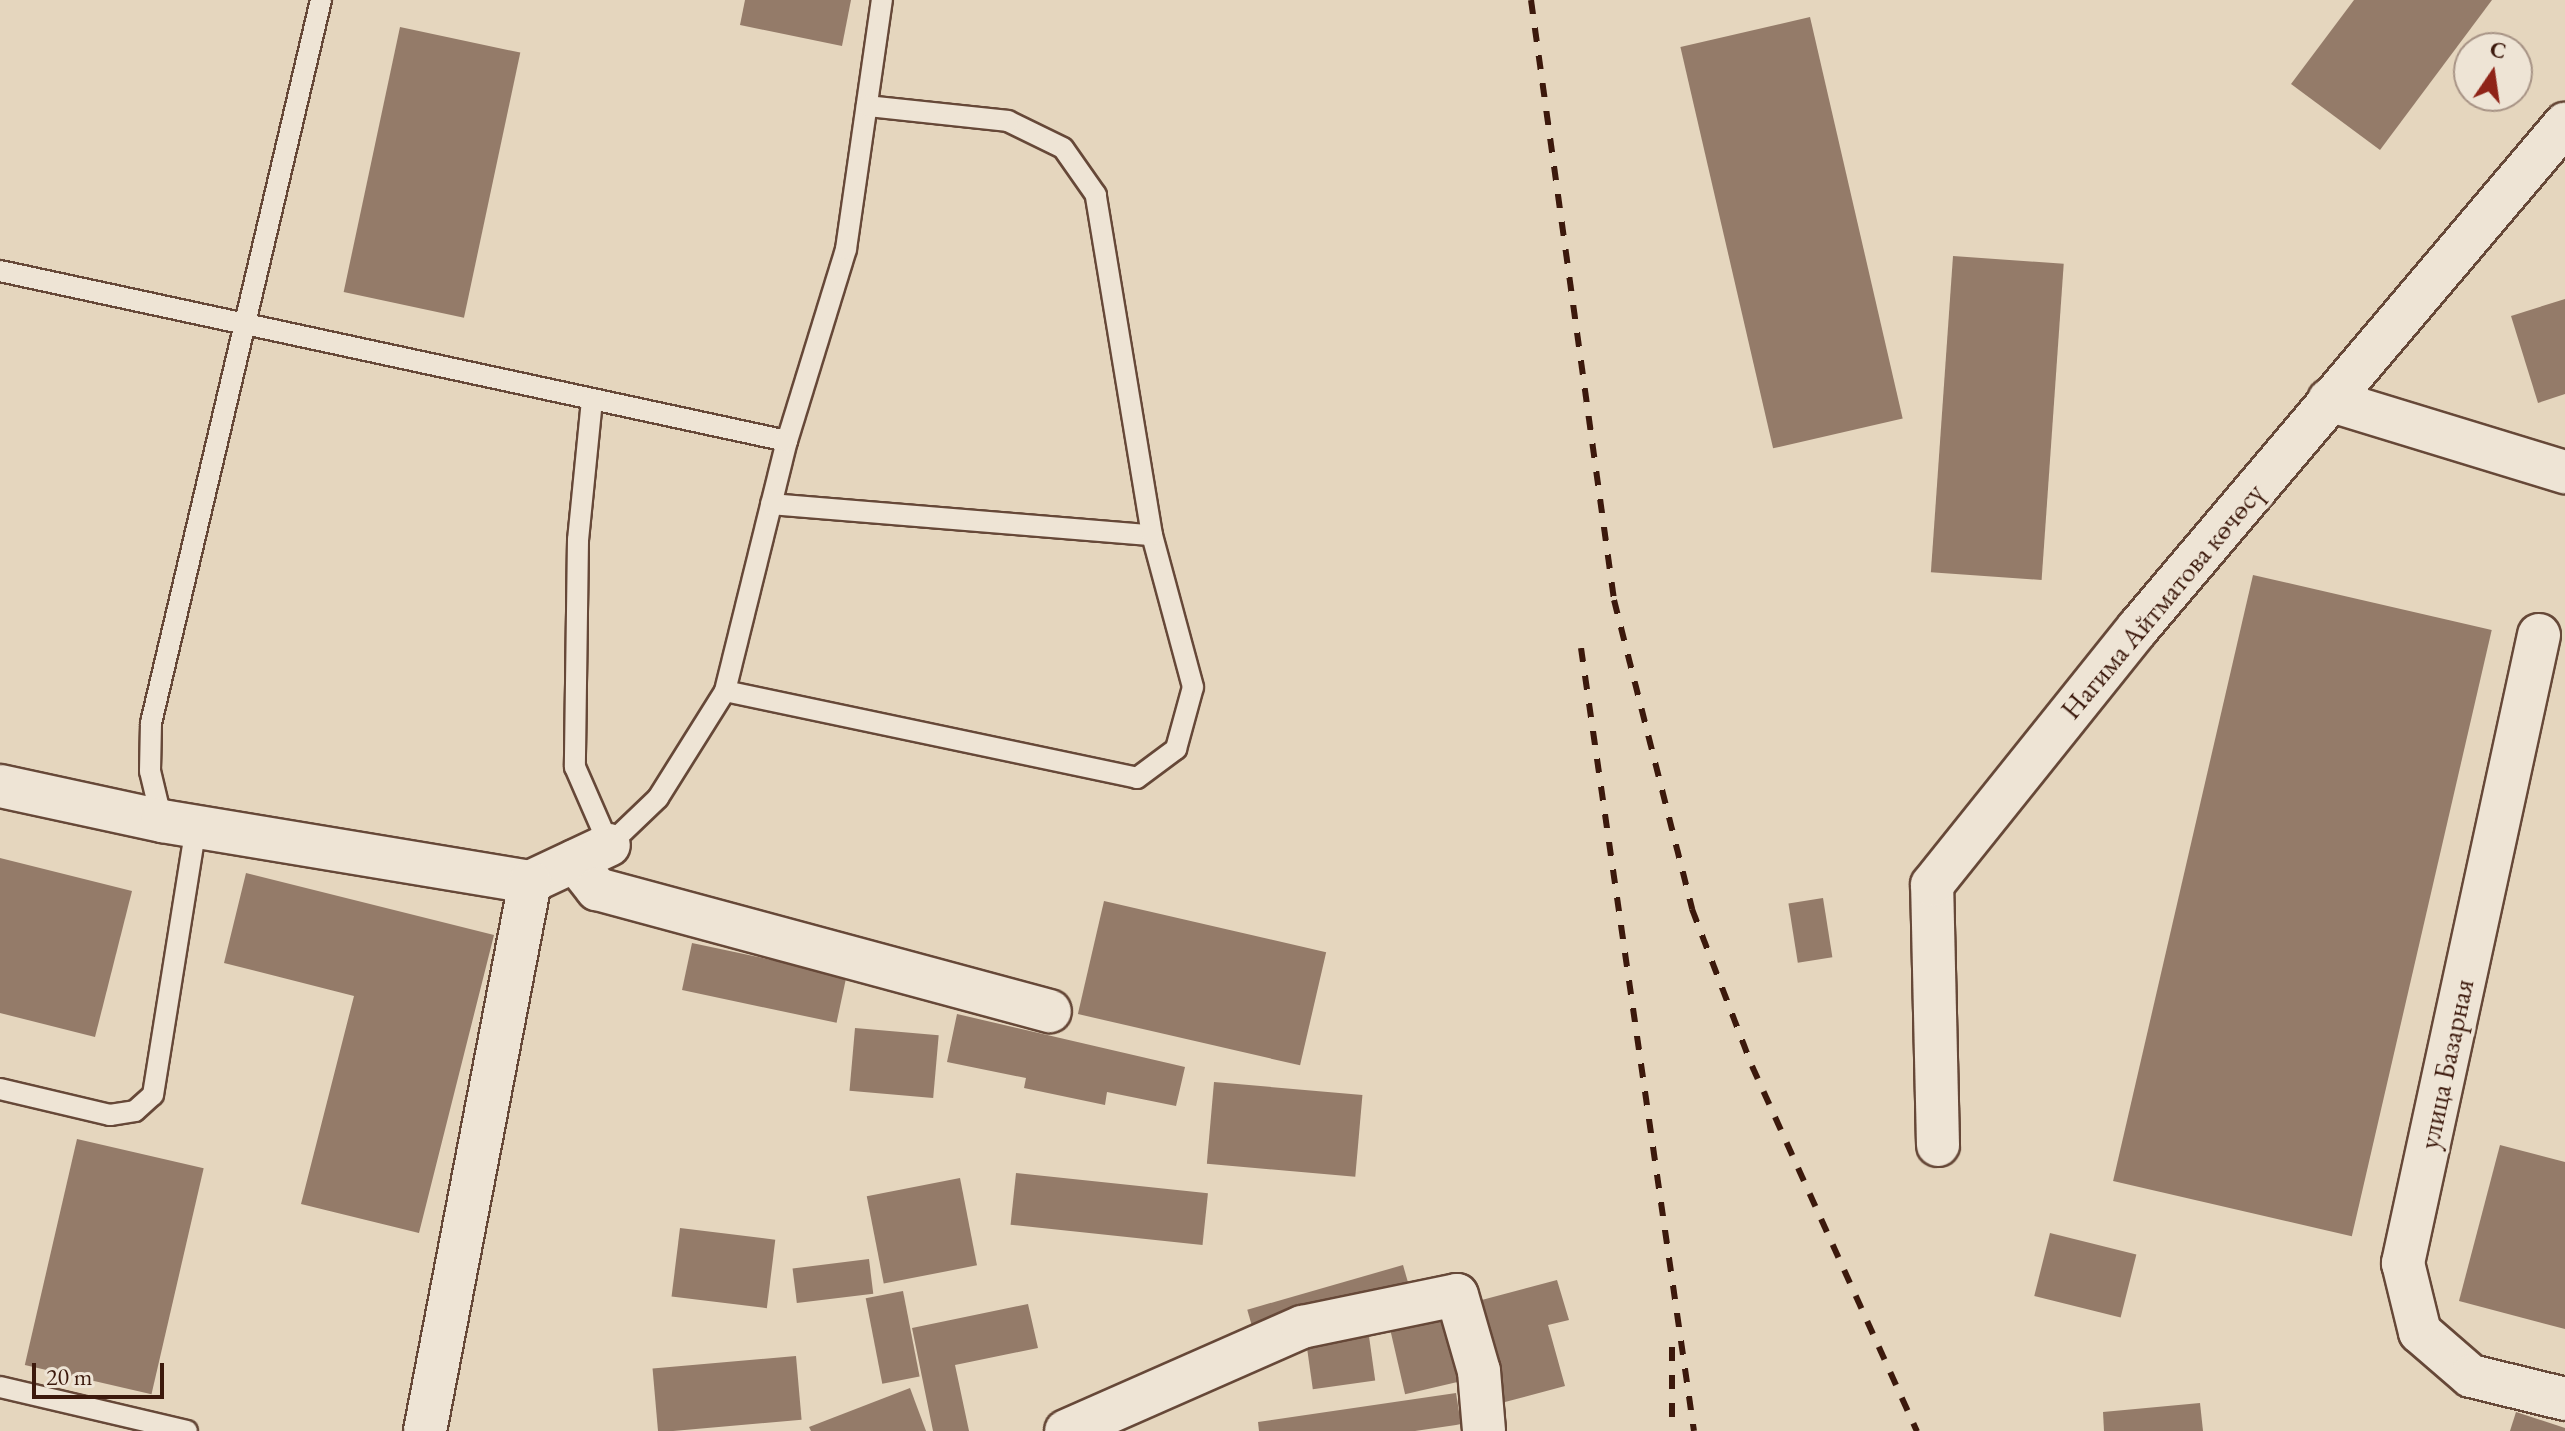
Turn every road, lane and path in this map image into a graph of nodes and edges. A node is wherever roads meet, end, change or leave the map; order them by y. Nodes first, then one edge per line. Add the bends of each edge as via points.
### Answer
1 (321, 0) edge
2 (882, 0) edge
3 (867, 106) junction
4 (2565, 124) edge
5 (0, 271) edge
6 (246, 321) junction
7 (592, 400) junction
8 (2329, 400) junction
9 (787, 441) junction
10 (2565, 472) edge
11 (771, 504) junction
12 (1152, 535) junction
13 (2539, 635) dead end
14 (725, 691) junction
15 (0, 786) edge
16 (179, 824) junction
17 (592, 853) junction
18 (530, 882) junction
19 (1050, 1011) dead end
20 (0, 1089) edge
21 (1938, 1145) dead end
22 (0, 1387) edge
23 (2565, 1399) edge
24 (187, 1431) edge
25 (425, 1431) edge
26 (1066, 1431) edge
27 (1484, 1431) edge

1 - 6 lane
2 - 3 lane
3 - 9 lane via 846,249
3 - 12 lane via 1008,121 1063,148 1096,195
4 - 8 street, Нагима Айтматова көчөсү
5 - 6 lane
6 - 7 lane via 287,336
6 - 16 lane via 151,723 150,771
7 - 9 lane
7 - 17 lane via 578,540 575,767
8 - 10 street
8 - 21 street, Нагима Айтматова көчөсү via 1932,885
9 - 11 lane
11 - 12 lane
11 - 14 lane
12 - 14 lane via 1193,687 1176,749 1137,778
13 - 23 street, улица Базарная via 2403,1263 2420,1332 2471,1376
14 - 17 lane via 658,798
15 - 16 street
16 - 18 street
16 - 20 lane via 153,1095 135,1111 110,1115
17 - 18 street
17 - 19 street via 597,889
18 - 25 street
22 - 24 lane
26 - 27 street via 1302,1327 1457,1295 1479,1371

